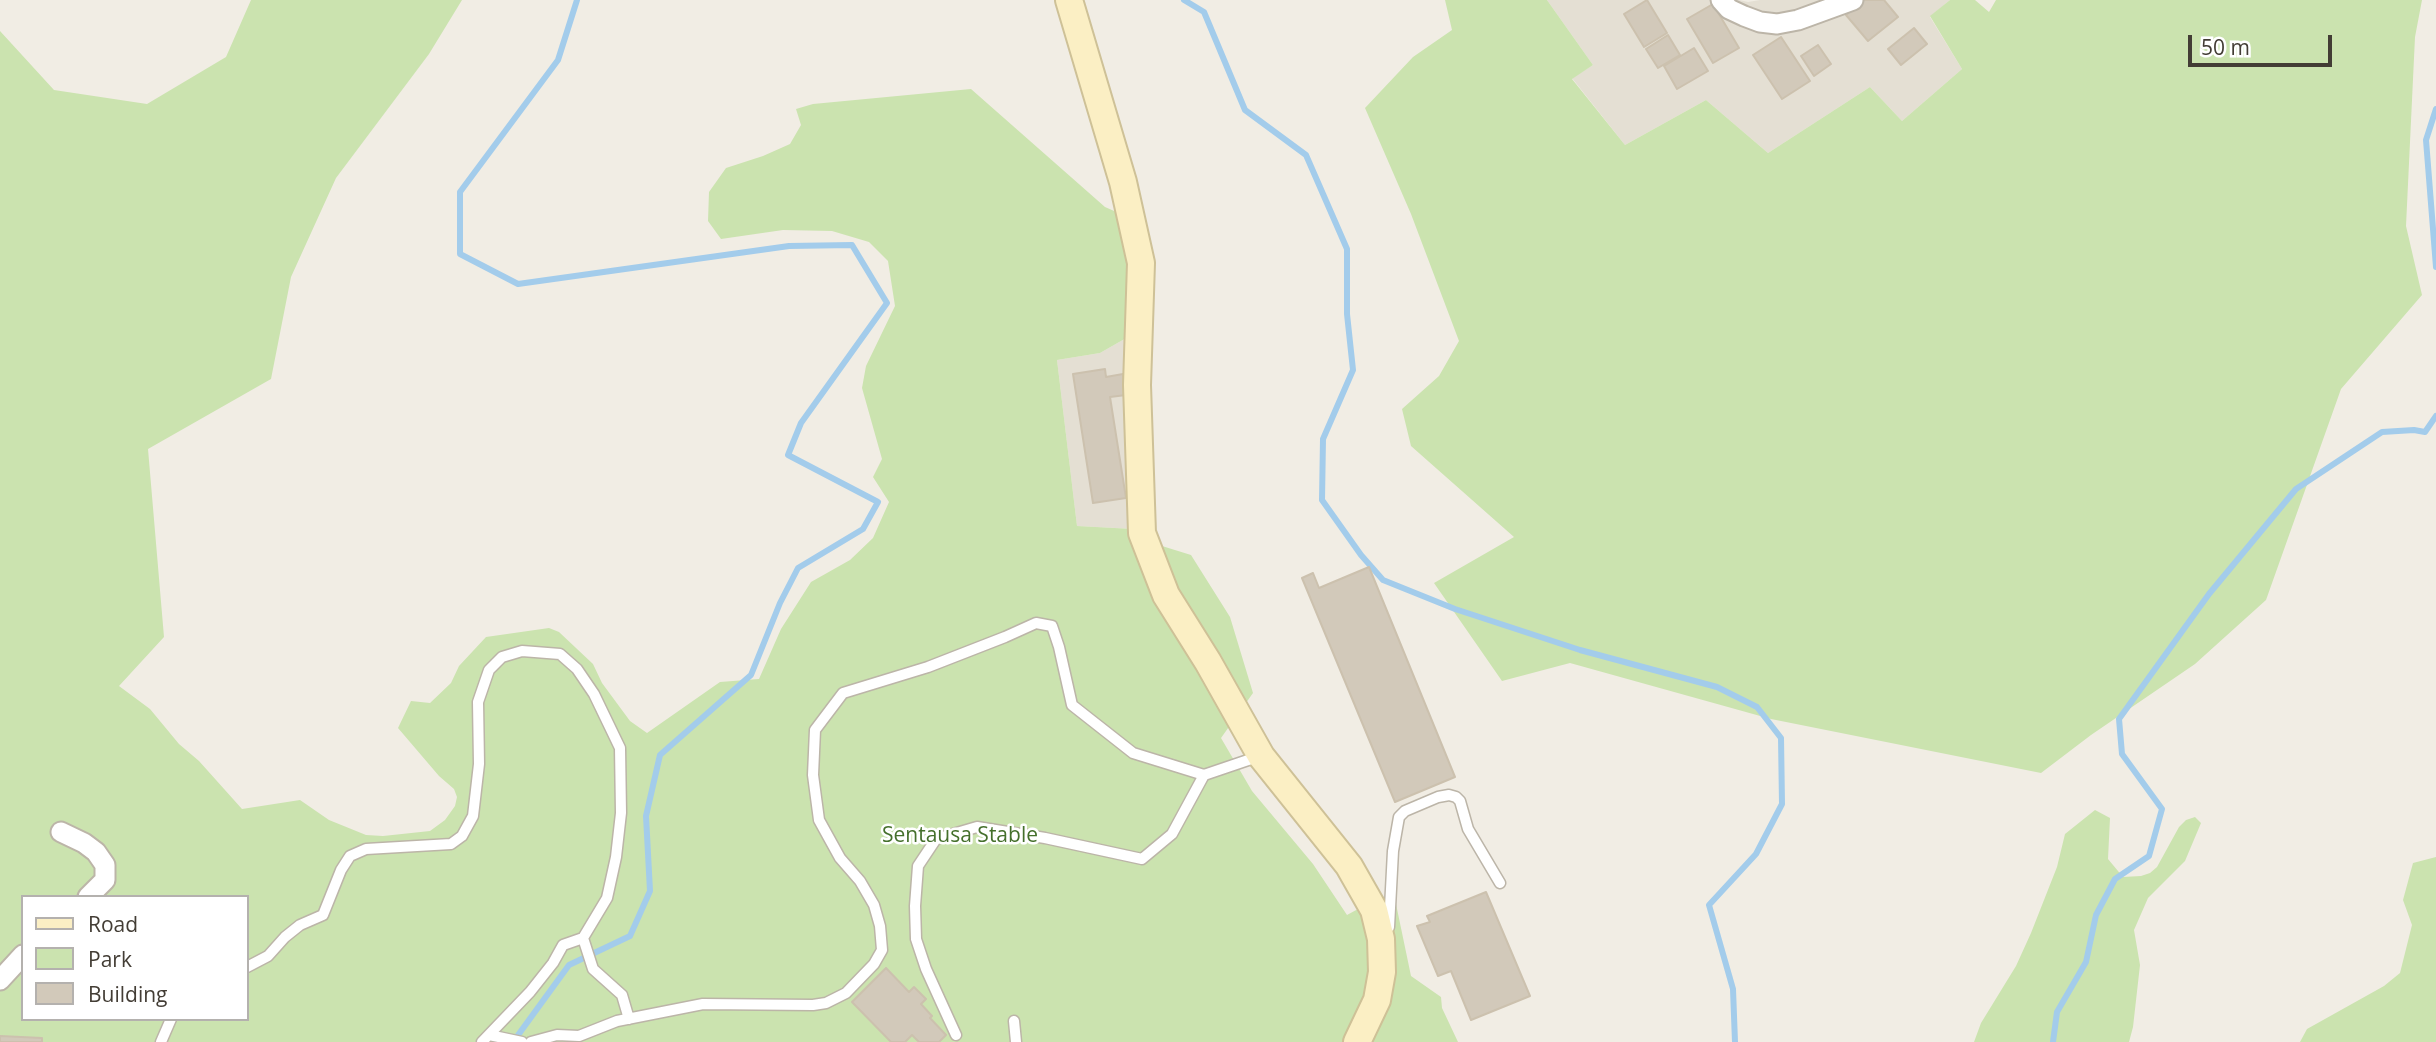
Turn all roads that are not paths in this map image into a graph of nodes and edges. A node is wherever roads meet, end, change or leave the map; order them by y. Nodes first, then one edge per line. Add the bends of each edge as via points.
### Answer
1 (1069, 0) edge
2 (1721, 0) edge
3 (1853, 0) edge
4 (1261, 756) junction
5 (1204, 775) junction
6 (61, 832) dead end
7 (1500, 883) dead end
8 (90, 895) edge
9 (584, 942) junction
10 (1382, 955) junction
11 (21, 957) edge
12 (248, 966) edge
13 (0, 981) edge
14 (629, 1019) junction
15 (170, 1021) edge
16 (1014, 1021) dead end
17 (956, 1035) dead end
18 (490, 1038) edge
19 (161, 1042) edge
20 (522, 1042) edge
21 (531, 1042) edge
22 (1016, 1042) edge
23 (1357, 1042) edge

1 - 4 street via 1123,182 1140,263 1137,385 1142,533 1166,595
2 - 3 street via 1744,16 1777,24
4 - 5 lane
4 - 10 street via 1349,866 1374,910
5 - 14 lane via 1133,753 1072,705 1052,626 1035,623 928,667 843,693 815,730 813,775 819,820 874,905 882,950 874,964 846,993 826,1003 703,1003
5 - 17 lane via 1172,834 1142,859 976,827 936,839 918,866 916,939
6 - 8 street via 96,852 105,865 105,880
7 - 10 lane via 1475,843 1456,797 1438,797 1405,811 1395,828 1388,937
9 - 12 lane via 607,898 615,857 621,813 620,748 577,669 560,654 522,651 502,657 483,684 478,702 479,764 473,816 463,836 451,844 366,849 350,856 323,915 300,925 268,956
9 - 14 lane via 593,969 622,995
9 - 18 lane via 563,945 554,963
10 - 23 street via 1377,1000
11 - 13 street
14 - 21 lane via 579,1036 557,1035
15 - 19 lane
16 - 22 lane
18 - 20 lane

